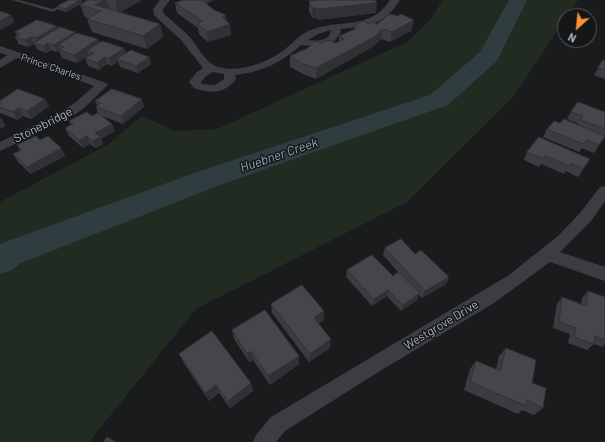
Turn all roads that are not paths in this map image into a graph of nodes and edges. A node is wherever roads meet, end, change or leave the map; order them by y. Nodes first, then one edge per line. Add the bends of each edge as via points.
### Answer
1 (14, 0) edge
2 (73, 0) edge
3 (165, 0) edge
4 (395, 0) edge
5 (0, 49) edge
6 (16, 54) junction
7 (0, 64) edge
8 (212, 68) junction
9 (229, 72) junction
10 (102, 85) joint
11 (0, 147) edge
12 (605, 191) edge
13 (549, 255) junction
14 (605, 274) edge
15 (263, 442) edge

1 - 2 lane via 53,11
3 - 8 street via 158,9 159,15 179,32 207,66
4 - 9 street via 379,18 334,28 336,31 333,40 299,42 287,53 269,63
5 - 6 street, Prince Charles
6 - 7 street
6 - 10 street, Prince Charles
8 - 9 street
8 - 9 street via 197,77 195,82 198,86 212,90 220,88 230,79
10 - 11 street, Stonebridge via 67,114
12 - 13 street, Westgrove Drive via 590,213
13 - 14 street
13 - 15 street, Westgrove Drive via 460,316 278,424

